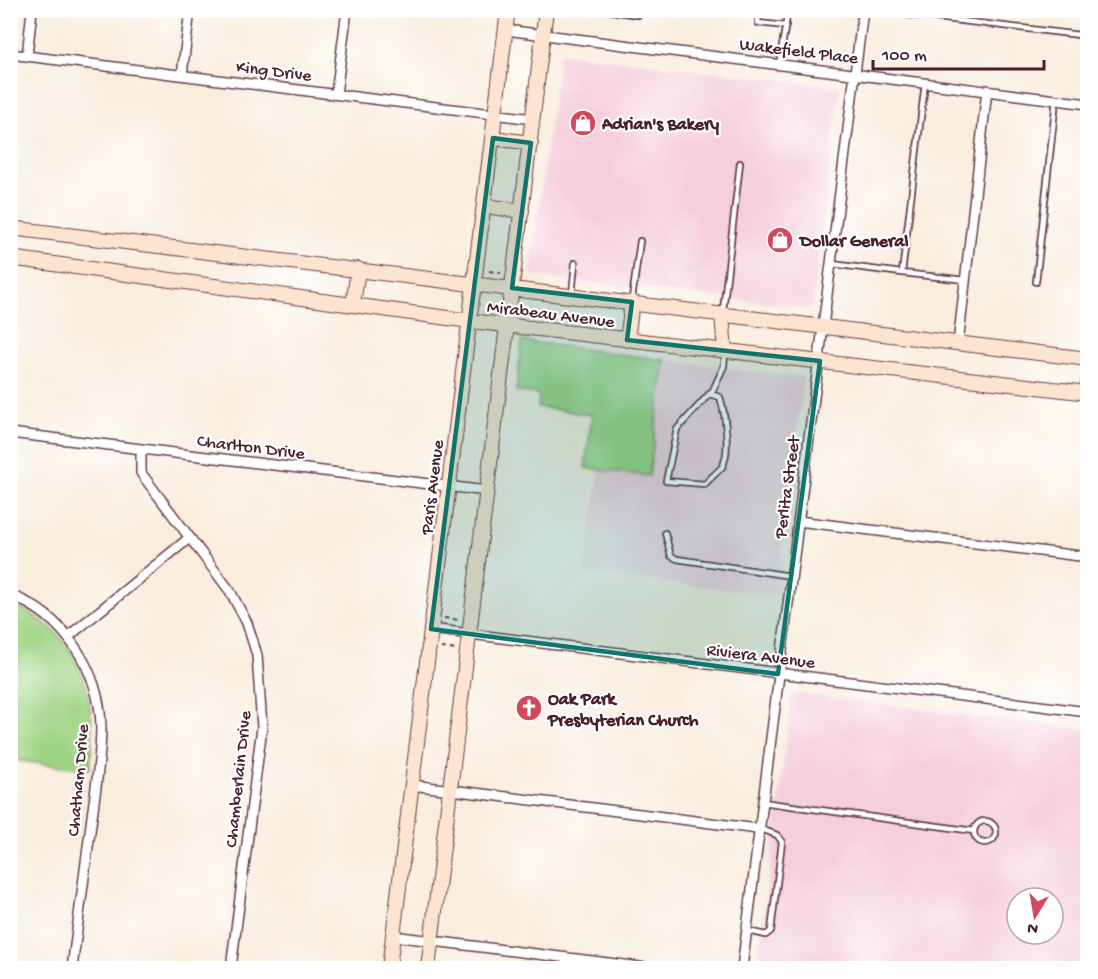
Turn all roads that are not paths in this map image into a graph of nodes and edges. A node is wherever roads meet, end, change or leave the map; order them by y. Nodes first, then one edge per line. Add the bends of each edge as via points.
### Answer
1 (32, 10) edge
2 (190, 10) edge
3 (347, 10) edge
4 (508, 10) edge
5 (546, 10) edge
6 (605, 10) edge
7 (759, 10) edge
8 (788, 10) edge
9 (863, 10) edge
10 (869, 10) edge
11 (639, 15) dead end
12 (786, 26) junction
13 (506, 30) junction
14 (543, 35) junction
15 (1088, 36) edge
16 (10, 54) edge
17 (27, 56) junction
18 (779, 64) junction
19 (856, 74) junction
20 (182, 75) junction
21 (925, 83) junction
22 (987, 90) junction
23 (336, 94) junction
24 (1056, 100) junction
25 (1088, 104) edge
26 (495, 114) junction
27 (533, 119) junction
28 (493, 138) junction
29 (531, 143) junction
30 (740, 163) dead end
31 (484, 206) junction
32 (522, 211) junction
33 (10, 228) edge
34 (640, 242) dead end
35 (10, 258) edge
36 (575, 263) dead end
37 (832, 264) junction
38 (358, 269) junction
39 (902, 273) junction
40 (965, 280) junction
41 (1036, 282) dead end
42 (474, 283) junction
43 (512, 288) junction
44 (572, 295) junction
45 (632, 302) junction
46 (353, 305) junction
47 (722, 314) junction
48 (470, 321) junction
49 (508, 325) junction
50 (824, 327) junction
51 (627, 340) junction
52 (958, 344) junction
53 (725, 351) junction
54 (1088, 359) edge
55 (820, 361) junction
56 (1088, 369) edge
57 (1086, 393) edge
58 (709, 394) junction
59 (10, 433) edge
60 (141, 450) junction
61 (449, 487) junction
62 (487, 491) junction
63 (798, 521) junction
64 (665, 533) dead end
65 (188, 539) junction
66 (1088, 558) edge
67 (791, 576) junction
68 (10, 595) edge
69 (431, 629) junction
70 (469, 634) junction
71 (69, 636) junction
72 (778, 674) junction
73 (1088, 712) edge
74 (412, 785) junction
75 (450, 790) junction
76 (762, 802) junction
77 (758, 829) junction
78 (974, 831) junction
79 (746, 930) junction
80 (393, 936) junction
81 (432, 941) junction
82 (72, 969) edge
83 (231, 969) edge
84 (389, 969) edge
85 (428, 969) edge
86 (648, 969) edge
87 (742, 969) edge

1 - 17 street
2 - 20 street
3 - 23 street
4 - 13 street, Paris Avenue
5 - 14 street
6 - 11 lane
7 - 12 lane via 758,23
8 - 12 lane
9 - 19 street, Perlita Street
10 - 15 lane
12 - 18 lane
13 - 14 street, Wakefield Place
13 - 26 street, Paris Avenue
14 - 18 street, Wakefield Place
14 - 27 street
16 - 17 street, King Drive
17 - 20 street, King Drive
18 - 19 street, Wakefield Place
19 - 21 street, Wakefield Place
19 - 37 street, Perlita Street
20 - 23 street, King Drive
21 - 22 street, Wakefield Place
21 - 39 lane
22 - 24 street, Wakefield Place
22 - 40 street
23 - 26 street, King Drive
24 - 25 street, Wakefield Place
24 - 41 lane
26 - 27 street, King Drive
26 - 28 street, Paris Avenue
27 - 29 street
28 - 29 street
28 - 31 street, Paris Avenue
29 - 32 street
30 - 47 lane
31 - 32 street
31 - 42 street, Paris Avenue
32 - 43 street via 522,257
33 - 38 street, Mirabeau Avenue
34 - 45 lane
35 - 46 street, Mirabeau Avenue
36 - 44 lane
37 - 39 lane
37 - 50 street, Perlita Street
38 - 42 street, Mirabeau Avenue
38 - 46 street
39 - 40 lane
40 - 52 street
42 - 43 street, Mirabeau Avenue
42 - 48 street, Paris Avenue
43 - 44 street, Mirabeau Avenue
43 - 49 street
44 - 45 street, Mirabeau Avenue
45 - 47 street, Mirabeau Avenue
45 - 51 street
46 - 48 street, Mirabeau Avenue
47 - 50 street, Mirabeau Avenue
47 - 53 street
48 - 49 street, Mirabeau Avenue
48 - 61 street, Paris Avenue
49 - 51 street, Mirabeau Avenue
49 - 62 street
50 - 52 street, Mirabeau Avenue
50 - 55 street, Perlita Street
51 - 53 street, Mirabeau Avenue
52 - 54 street, Mirabeau Avenue
53 - 55 street, Mirabeau Avenue
53 - 58 lane via 724,366
55 - 57 street, Mirabeau Avenue
55 - 63 street, Perlita Street
56 - 57 street
58 - 58 lane via 677,429 666,481 705,484 723,465 723,407 720,398
59 - 60 street, Charlton Drive
60 - 61 street, Charlton Drive
60 - 65 street, Chamberlain Drive via 141,473
61 - 62 street, Charlton Drive
61 - 69 street, Paris Avenue
62 - 70 street
63 - 66 street
63 - 67 street, Perlita Street
64 - 67 lane via 671,556 677,559
65 - 71 street
65 - 83 street, Chamberlain Drive via 230,591 247,623 257,655 262,693 262,727
67 - 72 street, Perlita Street
68 - 71 street, Chatham Drive via 50,618
69 - 70 street, Riviera Avenue
69 - 74 street, Paris Avenue
70 - 72 street, Riviera Avenue
70 - 75 street
71 - 82 street, Chatham Drive via 93,683 100,727
72 - 73 street, Riviera Avenue
72 - 76 street, Perlita Street
74 - 75 street
74 - 80 street, Paris Avenue
75 - 77 street
75 - 81 street
76 - 77 street, Perlita Street
76 - 78 lane
77 - 79 street, Perlita Street
77 - 79 lane via 781,838 780,858 771,931 766,935
78 - 78 lane via 980,822 986,821 995,835 984,842 978,840
79 - 87 street, Perlita Street
80 - 81 street
80 - 84 street, Paris Avenue
81 - 85 street
81 - 86 street

